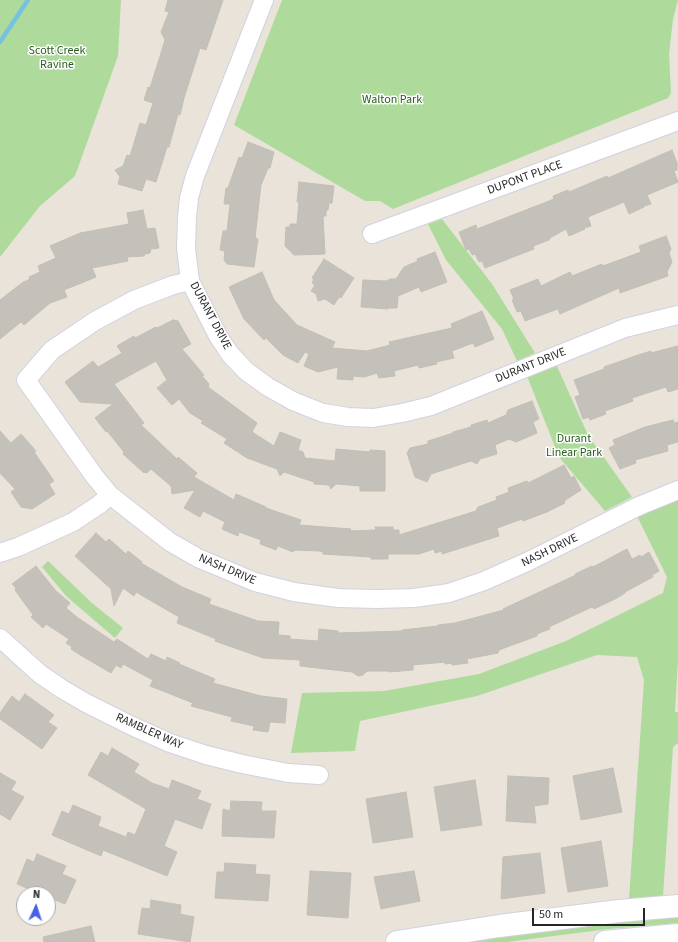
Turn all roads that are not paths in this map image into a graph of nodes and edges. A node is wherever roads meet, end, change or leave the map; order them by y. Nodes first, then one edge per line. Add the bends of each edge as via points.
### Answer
1 (264, 0) edge
2 (678, 121) edge
3 (372, 234) dead end
4 (190, 280) junction
5 (678, 314) edge
6 (678, 490) edge
7 (110, 495) junction
8 (0, 553) edge
9 (0, 638) edge
10 (319, 775) dead end
11 (678, 906) edge
12 (678, 935) edge
13 (397, 942) edge
14 (605, 942) edge

1 - 4 street, DURANT DRIVE via 195,176 189,198 186,248
2 - 3 street, DUPONT PLACE
4 - 5 street, DURANT DRIVE via 218,336 246,371 293,401 323,413 348,417 373,418 431,406 625,328
4 - 7 street, NASH DRIVE via 134,300 95,321 52,350 26,380
6 - 7 street, NASH DRIVE via 639,506 484,581 449,592 414,598 378,599 338,598 294,592 255,582 198,558 170,542
7 - 8 street via 73,522
9 - 10 street, RAMBLER WAY via 40,674 62,689 170,743 242,764 288,773
11 - 13 main road via 499,926
12 - 14 main road

